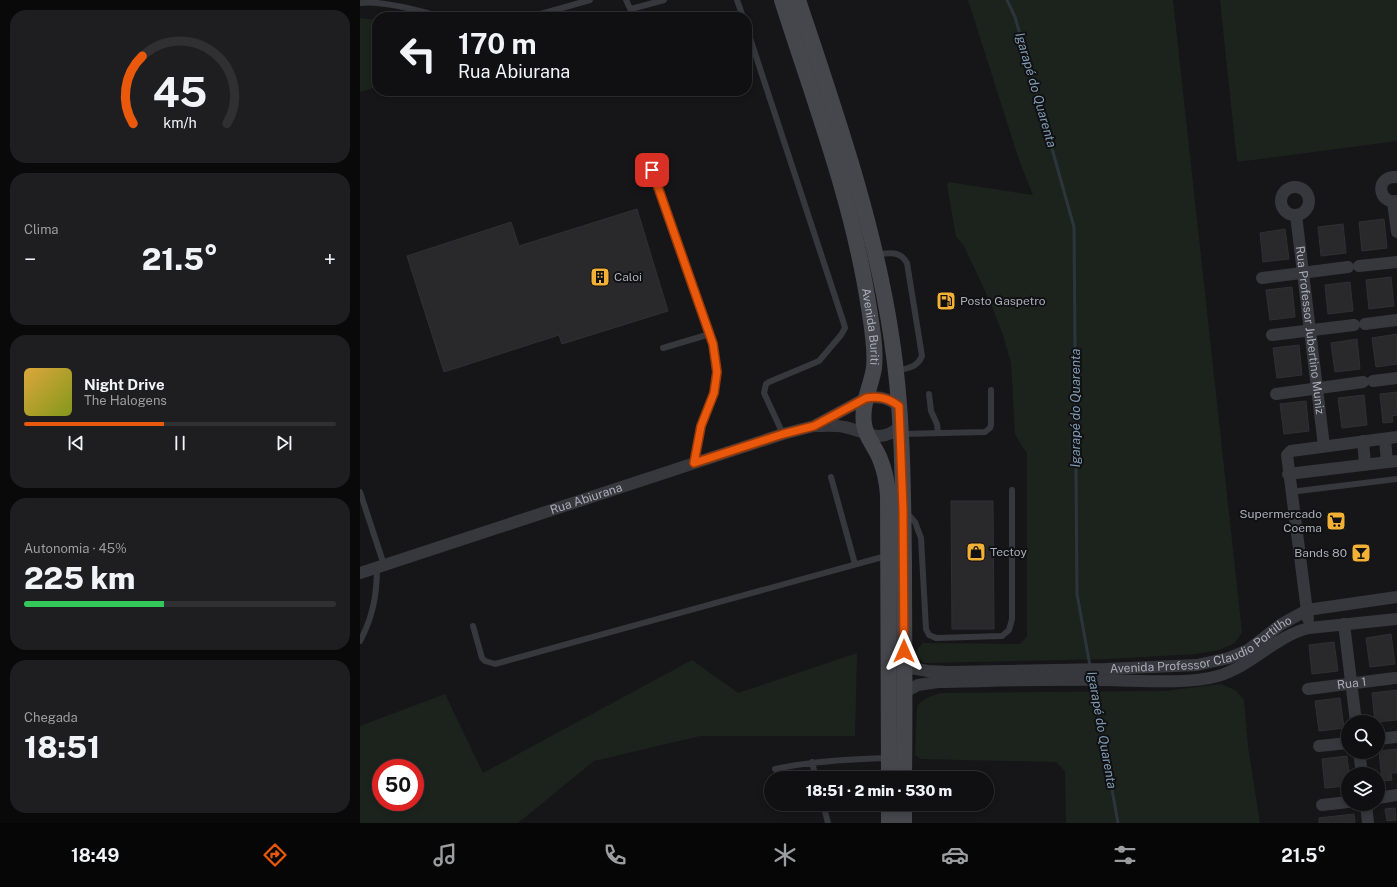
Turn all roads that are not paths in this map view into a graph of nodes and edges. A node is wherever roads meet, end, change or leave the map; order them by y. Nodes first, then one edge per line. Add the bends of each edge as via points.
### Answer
1 (590, 0) edge
2 (626, 0) edge
3 (664, 0) edge
4 (737, 0) edge
5 (782, 0) edge
6 (798, 0) edge
7 (360, 3) edge
8 (632, 9) junction
9 (424, 12) edge
10 (548, 12) edge
11 (633, 12) edge
12 (741, 12) edge
13 (752, 44) edge
14 (652, 170) dead end
15 (1397, 177) edge
16 (1395, 201) edge
17 (1296, 215) dead end
18 (1397, 232) edge
19 (875, 255) junction
20 (1397, 262) edge
21 (1303, 272) junction
22 (1262, 278) dead end
23 (1397, 320) edge
24 (1311, 330) junction
25 (710, 334) junction
26 (1272, 335) dead end
27 (663, 348) dead end
28 (896, 372) junction
29 (1397, 378) edge
30 (1317, 388) junction
31 (991, 390) dead end
32 (929, 394) dead end
33 (1276, 394) dead end
34 (866, 398) junction
35 (899, 406) junction
36 (814, 426) junction
37 (900, 431) junction
38 (938, 433) junction
39 (783, 434) junction
40 (867, 434) junction
41 (1397, 437) edge
42 (1385, 439) junction
43 (1363, 441) junction
44 (1324, 446) junction
45 (1392, 461) edge
46 (694, 463) junction
47 (1365, 464) junction
48 (1288, 474) junction
49 (831, 477) dead end
50 (1397, 479) edge
51 (1012, 490) dead end
52 (360, 492) edge
53 (1290, 492) junction
54 (903, 509) junction
55 (888, 555) junction
56 (855, 564) junction
57 (381, 566) junction
58 (360, 573) edge
59 (1397, 597) edge
60 (1380, 599) junction
61 (1307, 610) junction
62 (1397, 619) edge
63 (1381, 620) junction
64 (1344, 624) junction
65 (473, 626) dead end
66 (1309, 628) junction
67 (360, 641) edge
68 (904, 667) junction
69 (1073, 675) junction
70 (1103, 675) junction
71 (1395, 678) dead end
72 (1351, 684) junction
73 (1308, 689) dead end
74 (905, 692) junction
75 (1355, 715) edge
76 (1397, 737) edge
77 (1385, 738) edge
78 (1341, 744) edge
79 (1319, 746) dead end
80 (889, 758) junction
81 (812, 762) junction
82 (775, 769) dead end
83 (814, 771) edge
84 (889, 771) edge
85 (904, 771) edge
86 (1397, 795) edge
87 (1385, 797) edge
88 (1341, 803) edge
89 (1322, 805) dead end
90 (825, 811) edge
91 (889, 811) edge
92 (904, 811) edge
93 (1367, 811) edge
94 (828, 823) edge
95 (889, 823) edge
96 (904, 823) edge
97 (1368, 823) edge

1 - 10 lane
2 - 8 lane
3 - 8 lane
4 - 12 lane
5 - 34 main road, Avenida Buriti via 832,151 863,274 874,352 874,368
6 - 19 main road, Avenida Buriti via 857,184
7 - 9 lane via 377,2
8 - 11 lane
13 - 39 lane via 844,324 842,335 819,362 766,384 764,392
14 - 25 lane
15 - 16 street via 1385,179 1381,190 1387,200
16 - 18 street
17 - 21 street, Rua Professor Jubertino Muniz
19 - 28 main road, Avenida Buriti
19 - 28 lane via 896,253 905,258 907,263 922,356 918,364
20 - 21 street
21 - 22 street
21 - 24 street, Rua Professor Jubertino Muniz
23 - 24 street
24 - 26 street
24 - 30 street, Rua Professor Jubertino Muniz
25 - 27 lane
25 - 46 lane via 717,372 714,393 699,433
28 - 35 main road, Avenida Buriti
29 - 30 street
30 - 33 street
30 - 44 street, Rua Professor Jubertino Muniz
31 - 38 lane via 991,425 988,431
32 - 38 lane
34 - 35 street, Rua Abiurana via 884,398
34 - 36 street, Rua Abiurana
34 - 40 main road, Avenida Buriti via 863,411
35 - 37 main road, Avenida Buriti
36 - 39 street, Rua Abiurana
36 - 40 street, Rua Abiurana via 843,426
37 - 38 lane
37 - 40 street, Rua Abiurana via 884,436
37 - 54 main road, Avenida Buriti
39 - 46 street, Rua Abiurana
40 - 55 main road, Avenida Buriti via 881,460 886,476
41 - 42 street
42 - 43 street
42 - 45 street
43 - 44 street
43 - 47 street
44 - 48 street via 1288,453
45 - 47 street
46 - 57 street, Rua Abiurana
47 - 48 street
48 - 53 street
49 - 56 lane
50 - 53 lane
51 - 54 lane via 1012,620 1009,630 1002,636 936,638 929,635 926,629 921,538 915,522
52 - 57 lane
53 - 61 street
54 - 68 main road, Avenida Buriti
55 - 56 lane
55 - 80 main road, Avenida Buriti
56 - 65 lane via 495,664 482,658
57 - 58 street, Rua Abiurana
57 - 67 lane via 374,608
59 - 60 street, Avenida Professor Claudio Portilho
60 - 61 street, Avenida Professor Claudio Portilho
60 - 63 street
61 - 66 street
61 - 70 street, Avenida Professor Claudio Portilho via 1280,625 1248,650 1229,658
62 - 63 street, Avenida Professor Claudio Portilho
63 - 64 street, Avenida Professor Claudio Portilho
64 - 66 street, Avenida Professor Claudio Portilho
64 - 72 street
66 - 70 street, Avenida Professor Claudio Portilho via 1298,630 1248,662 1219,676 1184,681
68 - 69 street via 948,672
68 - 74 main road, Avenida Buriti
69 - 70 street
69 - 74 street via 938,682 918,685
71 - 72 street, Rua 1
72 - 73 street, Rua 1
72 - 75 street
74 - 85 main road, Avenida Buriti
76 - 77 street
78 - 79 street
80 - 81 lane
80 - 84 main road, Avenida Buriti
81 - 82 lane
81 - 83 lane
86 - 87 street
88 - 89 street
90 - 94 lane
91 - 95 main road
92 - 96 main road
93 - 97 street

